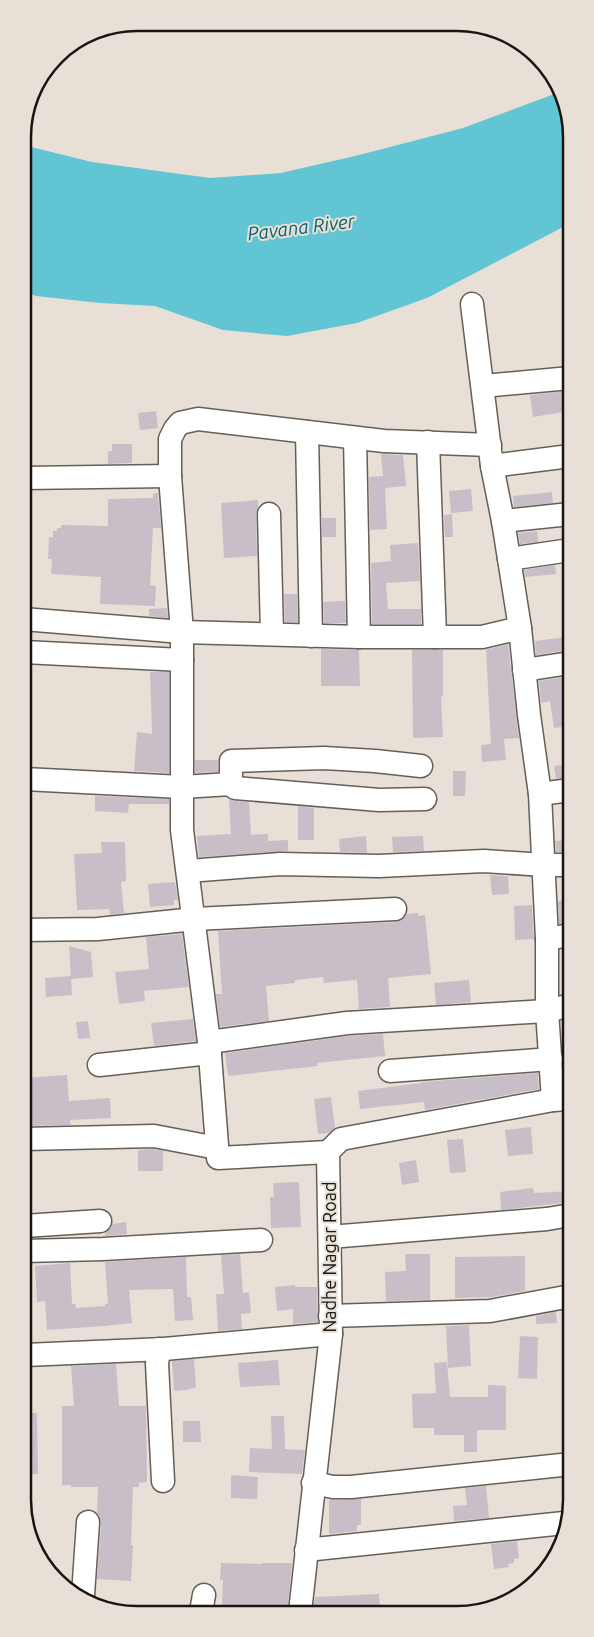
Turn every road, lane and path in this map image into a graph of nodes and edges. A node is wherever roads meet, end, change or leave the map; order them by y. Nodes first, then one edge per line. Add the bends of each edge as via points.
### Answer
1 (472, 304) dead end
2 (563, 379) edge
3 (483, 386) junction
4 (307, 432) junction
5 (355, 438) junction
6 (428, 442) junction
7 (491, 456) junction
8 (563, 456) edge
9 (170, 476) junction
10 (31, 478) edge
11 (270, 514) dead end
12 (563, 515) edge
13 (503, 521) junction
14 (563, 551) edge
15 (509, 559) junction
16 (31, 621) edge
17 (520, 628) junction
18 (182, 632) junction
19 (272, 634) junction
20 (311, 636) junction
21 (358, 637) junction
22 (434, 637) junction
23 (31, 652) edge
24 (182, 660) junction
25 (563, 664) edge
26 (524, 670) junction
27 (420, 766) dead end
28 (31, 778) edge
29 (231, 784) junction
30 (182, 788) junction
31 (563, 791) edge
32 (540, 794) junction
33 (425, 799) dead end
34 (544, 865) junction
35 (563, 865) edge
36 (188, 871) junction
37 (395, 909) dead end
38 (194, 920) junction
39 (31, 930) edge
40 (563, 937) edge
41 (547, 939) junction
42 (563, 1007) edge
43 (548, 1011) junction
44 (209, 1047) junction
45 (551, 1059) junction
46 (99, 1064) dead end
47 (390, 1071) dead end
48 (562, 1100) edge
49 (31, 1138) edge
50 (218, 1148) junction
51 (328, 1152) junction
52 (563, 1217) edge
53 (100, 1221) dead end
54 (31, 1226) edge
55 (330, 1237) junction
56 (261, 1240) dead end
57 (31, 1251) edge
58 (563, 1297) edge
59 (331, 1325) junction
60 (159, 1349) junction
61 (31, 1355) edge
62 (563, 1465) edge
63 (163, 1480) dead end
64 (314, 1483) junction
65 (88, 1522) dead end
66 (560, 1523) edge
67 (306, 1550) junction
68 (83, 1591) edge
69 (301, 1606) edge

1 - 3 street
2 - 3 street
3 - 7 street
4 - 5 street
4 - 9 street via 189,420 180,423 170,439
4 - 20 street
5 - 6 street
5 - 21 street
6 - 7 street
6 - 22 street
7 - 8 street
7 - 13 street
9 - 10 street
9 - 18 street
11 - 19 street
12 - 13 street
13 - 15 street
14 - 15 street
15 - 17 street
16 - 18 street
17 - 22 street via 482,637
17 - 26 street
18 - 19 street
18 - 24 street
19 - 20 street
20 - 21 street
21 - 22 street
23 - 24 street
24 - 30 street
25 - 26 street
26 - 32 street
27 - 29 street via 324,758 231,762
28 - 30 street
29 - 30 street
29 - 33 street via 235,788 379,800
30 - 36 street via 182,830
31 - 32 street
32 - 34 street
34 - 35 street
34 - 36 street via 484,861 379,866 280,864
34 - 41 street
36 - 38 street
37 - 38 street
38 - 39 street via 98,929
38 - 44 street
40 - 41 street
41 - 43 street
42 - 43 street
43 - 44 street via 347,1023
43 - 45 street
44 - 46 street
44 - 50 street
45 - 47 street
45 - 48 street
48 - 51 street via 341,1139
49 - 50 street via 154,1136
50 - 51 street via 218,1158
51 - 55 street, Nadhe Nagar Road
52 - 55 street
53 - 54 street
55 - 59 street, Nadhe Nagar Road
56 - 57 street
58 - 59 street via 490,1311
59 - 60 street
59 - 64 street, Nadhe Nagar Road
60 - 61 street
60 - 63 street
62 - 64 street via 350,1487
64 - 67 street, Nadhe Nagar Road
65 - 68 street
66 - 67 street
67 - 69 street, Nadhe Nagar Road

